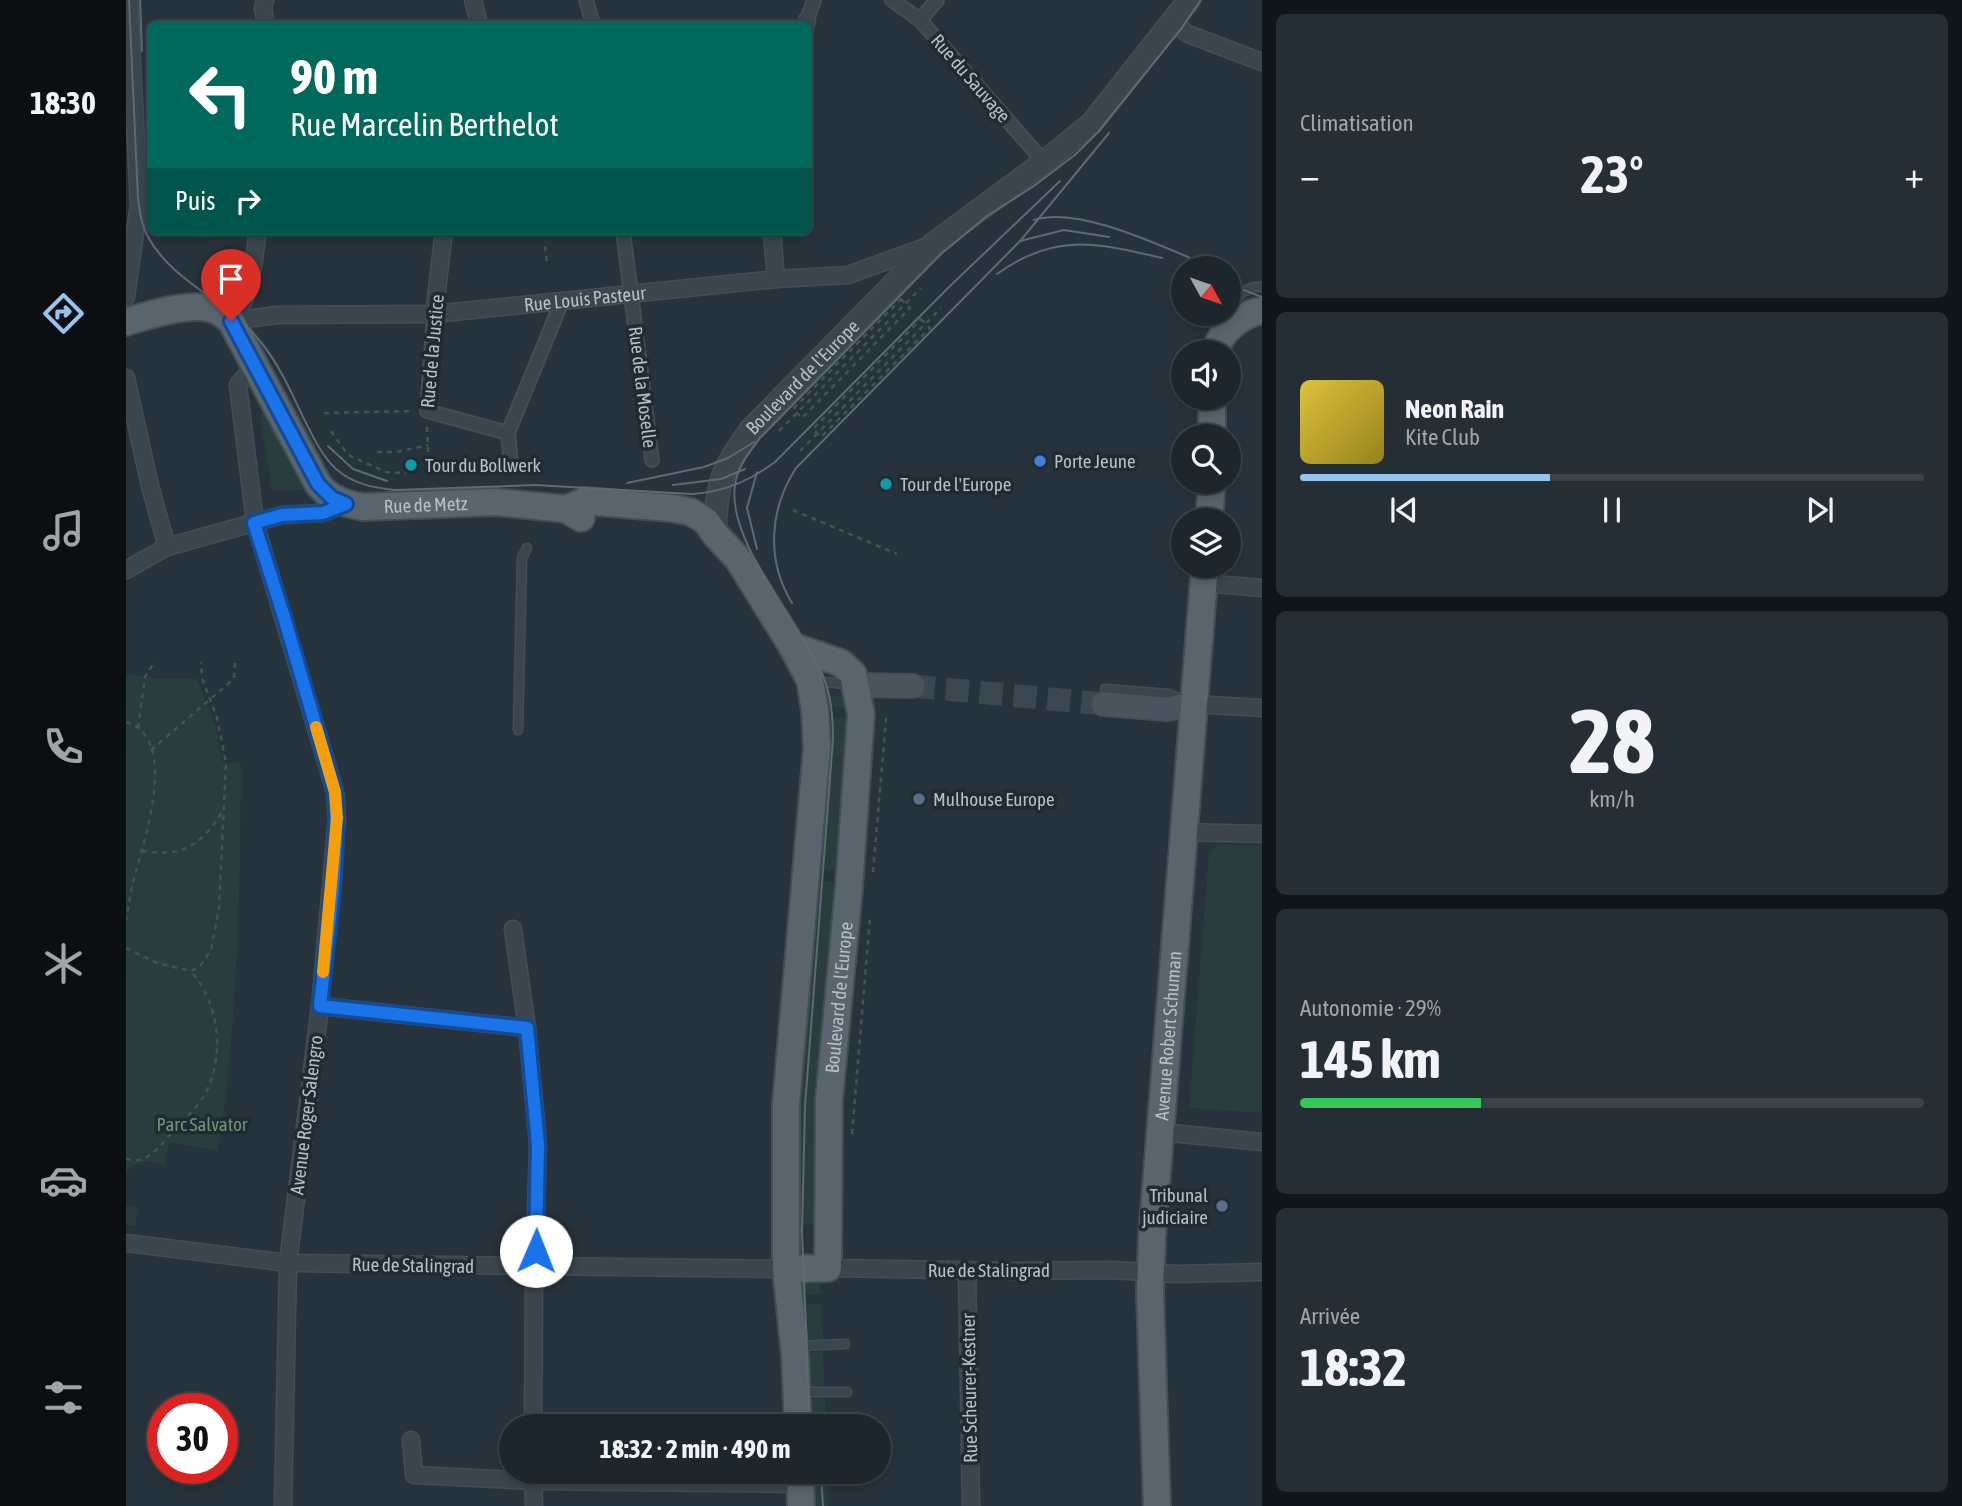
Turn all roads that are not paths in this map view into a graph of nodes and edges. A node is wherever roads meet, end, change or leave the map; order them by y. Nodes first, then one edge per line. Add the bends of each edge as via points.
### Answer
1 (129, 0) edge
2 (265, 0) edge
3 (473, 0) edge
4 (586, 0) edge
5 (814, 0) edge
6 (892, 0) edge
7 (936, 0) edge
8 (1189, 0) edge
9 (920, 20) junction
10 (265, 21) edge
11 (478, 21) edge
12 (592, 21) edge
13 (806, 21) edge
14 (1172, 22) junction
15 (1262, 62) edge
16 (1044, 162) junction
17 (257, 235) edge
18 (444, 235) edge
19 (624, 235) edge
20 (772, 235) edge
21 (933, 244) junction
22 (776, 279) junction
23 (1262, 287) edge
24 (1241, 293) edge
25 (631, 295) junction
26 (126, 297) edge
27 (562, 301) junction
28 (1262, 312) edge
29 (434, 314) junction
30 (231, 321) junction
31 (126, 323) edge
32 (1222, 340) edge
33 (255, 365) junction
34 (126, 378) edge
35 (508, 433) junction
36 (652, 460) dead end
37 (511, 466) dead end
38 (346, 504) junction
39 (254, 523) junction
40 (715, 534) junction
41 (167, 547) junction
42 (527, 548) dead end
43 (126, 569) edge
44 (1205, 578) edge
45 (1221, 578) edge
46 (1262, 588) edge
47 (792, 646) junction
48 (810, 680) junction
49 (855, 685) junction
50 (912, 686) tunnel mouth
51 (1104, 696) tunnel mouth
52 (1194, 704) junction
53 (1262, 708) edge
54 (518, 730) dead end
55 (1184, 832) junction
56 (1262, 834) edge
57 (513, 929) dead end
58 (320, 1006) junction
59 (527, 1028) junction
60 (1161, 1132) junction
61 (1262, 1142) edge
62 (126, 1243) edge
63 (288, 1263) junction
64 (535, 1267) junction
65 (828, 1268) junction
66 (786, 1269) junction
67 (967, 1270) junction
68 (1151, 1270) junction
69 (1262, 1272) edge
70 (845, 1344) dead end
71 (794, 1346) junction
72 (796, 1392) junction
73 (847, 1392) dead end
74 (533, 1414) edge
75 (797, 1414) edge
76 (411, 1440) dead end
77 (499, 1476) edge
78 (533, 1484) edge
79 (727, 1484) edge
80 (800, 1487) edge
81 (283, 1506) edge
82 (534, 1506) edge
83 (971, 1506) edge
84 (1157, 1506) edge

1 - 26 street via 139,204
2 - 10 street
3 - 11 street
4 - 12 street
5 - 13 street
6 - 9 street, Rue du Sauvage
7 - 9 street
8 - 14 street, Boulevard de l'Europe
9 - 16 street, Rue du Sauvage
14 - 15 street via 1188,34
14 - 16 street, Boulevard de l'Europe via 1091,123
16 - 21 street, Boulevard de l'Europe
17 - 30 street via 249,287
18 - 29 street, Rue de la Justice
19 - 25 street, Rue de la Moselle
20 - 22 street
21 - 22 street, Rue Louis Pasteur via 848,275
21 - 40 street, Boulevard de l'Europe via 728,458 718,492
22 - 25 street, Rue Louis Pasteur
23 - 24 lane
25 - 27 street, Rue Louis Pasteur
25 - 36 street, Rue de la Moselle
27 - 29 street, Rue Louis Pasteur
27 - 35 street
28 - 32 main road via 1240,318
29 - 30 street, Rue Louis Pasteur via 277,315
29 - 35 street, Rue de la Justice via 426,411
30 - 31 main road, Rue Louis Pasteur
30 - 33 main road
33 - 38 main road via 318,484
33 - 39 street, Avenue Roger Salengro via 238,385
34 - 41 street
35 - 37 street
38 - 39 street, Rue de Metz via 323,513 282,515
38 - 40 main road, Rue de Metz via 495,502 566,509 582,518 666,522
39 - 41 street, Rue de Metz
39 - 58 street, Avenue Roger Salengro via 335,792 335,849
40 - 47 main road via 738,559
41 - 43 street, Rue de Metz
42 - 54 lane via 522,558
44 - 52 main road, Avenue Robert Schuman
45 - 46 street
47 - 48 main road
47 - 49 main road, Boulevard de l'Europe via 841,663 853,674
48 - 49 lane
48 - 66 main road via 817,747 786,1104
49 - 50 main road
49 - 65 main road, Boulevard de l'Europe via 861,714 829,1100
51 - 52 main road via 1167,709
52 - 53 street
52 - 55 main road, Avenue Robert Schuman
55 - 56 street
55 - 60 main road, Avenue Robert Schuman
57 - 59 street
58 - 59 street
58 - 63 street, Avenue Roger Salengro
59 - 64 street via 538,1144
60 - 61 street
60 - 68 main road, Avenue Robert Schuman
62 - 63 street, Rue de Stalingrad
63 - 64 street, Rue de Stalingrad
63 - 81 street, Avenue Roger Salengro
64 - 66 street, Rue de Stalingrad
64 - 74 street
65 - 66 main road
65 - 67 street, Rue de Stalingrad
66 - 71 main road
67 - 68 street, Rue de Stalingrad
67 - 83 street, Rue Scheurer-Kestner
68 - 69 street, Rue de Stalingrad via 1175,1274
68 - 84 main road, Avenue Robert Schuman
70 - 71 lane
71 - 72 main road
72 - 73 lane
72 - 75 main road
76 - 77 street via 414,1475
78 - 82 street
79 - 80 street

